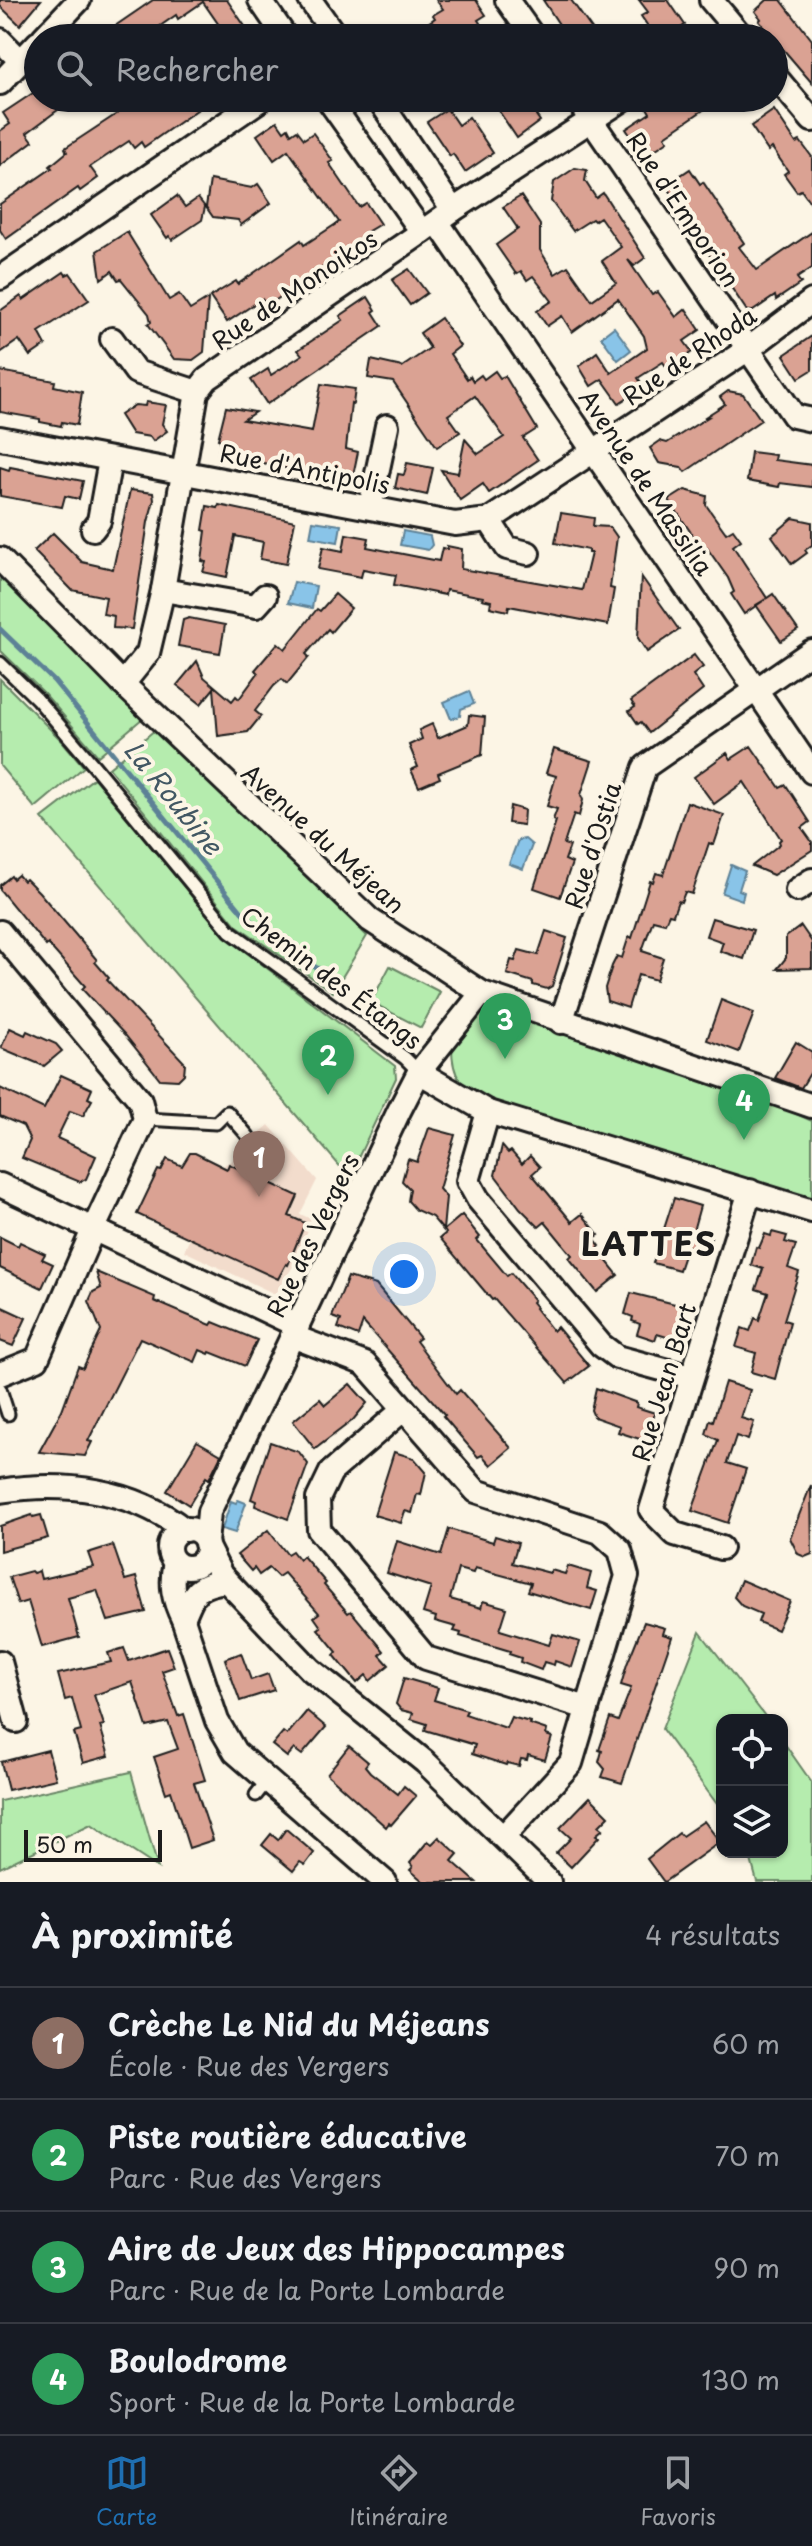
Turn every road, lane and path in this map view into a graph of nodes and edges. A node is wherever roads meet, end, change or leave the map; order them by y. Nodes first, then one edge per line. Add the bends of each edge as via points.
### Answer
1 (79, 0) edge
2 (260, 0) edge
3 (310, 0) edge
4 (507, 0) edge
5 (711, 0) edge
6 (56, 24) edge
7 (276, 24) edge
8 (327, 24) edge
9 (524, 24) edge
10 (724, 24) edge
11 (0, 40) edge
12 (24, 58) edge
13 (21, 61) junction
14 (0, 83) edge
15 (788, 92) edge
16 (243, 112) edge
17 (340, 112) edge
18 (385, 112) edge
19 (586, 112) edge
20 (604, 112) edge
21 (592, 120) junction
22 (812, 120) edge
23 (438, 221) junction
24 (0, 278) edge
25 (812, 301) edge
26 (112, 339) dead end
27 (747, 350) junction
28 (197, 392) junction
29 (812, 420) edge
30 (387, 426) dead end
31 (0, 438) edge
32 (594, 450) junction
33 (110, 460) junction
34 (185, 472) junction
35 (370, 507) junction
36 (489, 520) junction
37 (93, 529) dead end
38 (528, 553) dead end
39 (0, 559) edge
40 (163, 590) junction
41 (265, 596) dead end
42 (812, 651) edge
43 (0, 663) edge
44 (123, 684) junction
45 (756, 688) junction
46 (812, 772) edge
47 (0, 932) edge
48 (482, 993) junction
49 (561, 1022) junction
50 (419, 1072) junction
51 (812, 1106) edge
52 (488, 1112) junction
53 (145, 1119) junction
54 (248, 1136) dead end
55 (0, 1185) edge
56 (750, 1191) junction
57 (812, 1211) edge
58 (93, 1230) junction
59 (295, 1331) junction
60 (0, 1374) edge
61 (691, 1377) junction
62 (0, 1389) edge
63 (404, 1409) junction
64 (8, 1414) dead end
65 (0, 1491) edge
66 (190, 1548) junction
67 (721, 1548) dead end
68 (224, 1578) junction
69 (183, 1619) junction
70 (0, 1662) edge
71 (587, 1708) junction
72 (16, 1721) dead end
73 (504, 1836) junction
74 (385, 1882) edge
75 (549, 1882) edge

1 - 6 street
2 - 7 street
3 - 8 street
4 - 9 street
5 - 10 street
11 - 13 street
12 - 13 street
13 - 14 street
15 - 22 street
16 - 24 street
17 - 23 street, Avenue de Massilia
18 - 23 street, Avenue de Massilia
19 - 21 street, Rue d'Emporion
20 - 21 street, Rue de Monoikos
21 - 23 street, Rue de Monoikos
21 - 27 street, Rue d'Emporion
23 - 28 street, Rue de Monoikos via 207,379
23 - 32 street, Avenue de Massilia
25 - 27 street, Rue de Rhoda
26 - 28 street via 136,372
27 - 29 street, Rue d'Emporion via 794,416
27 - 32 street, Rue de Rhoda
28 - 34 street
30 - 35 street
31 - 33 street, Rue d'Antipolis
32 - 36 street, Rue d'Antipolis
32 - 45 street, Avenue de Massilia
33 - 34 street, Rue d'Antipolis
33 - 37 street
34 - 35 street, Rue d'Antipolis
34 - 40 street
35 - 36 street, Rue d'Antipolis via 455,524
36 - 38 street via 507,548
39 - 44 street, Avenue du Méjean
40 - 41 street via 256,606
40 - 44 street via 148,653
42 - 45 street, Rue d'Ostia
43 - 50 lane, Chemin des Étangs via 37,699 230,931
44 - 48 street, Avenue du Méjean via 370,920
45 - 46 street, Avenue de Massilia
45 - 49 street, Rue d'Ostia via 645,767
47 - 53 street via 140,1100
48 - 49 street, Avenue du Méjean
48 - 50 street, Rue des Vergers
49 - 51 street, Avenue du Méjean
50 - 52 street
50 - 59 street, Rue des Vergers
52 - 56 street
52 - 61 street via 468,1181 478,1199 601,1345 617,1357
53 - 54 lane via 216,1123 227,1112
53 - 58 street
55 - 58 street
56 - 57 street
56 - 61 street, Rue Jean Bart
58 - 59 street
58 - 60 street via 37,1359
59 - 63 street via 365,1364
59 - 66 street, Rue des Vergers
61 - 67 street, Rue Jean Bart via 651,1510 675,1534
62 - 64 lane
63 - 71 street via 476,1491 600,1532 620,1550 627,1576
63 - 71 street via 331,1472 318,1499 319,1530 426,1658
65 - 66 street via 98,1491 150,1507
66 - 68 street
66 - 69 street via 170,1580
68 - 69 street via 197,1589
68 - 73 street via 310,1669 425,1762
69 - 74 street via 225,1738 262,1788
70 - 72 street
71 - 73 street via 571,1763
73 - 75 street

